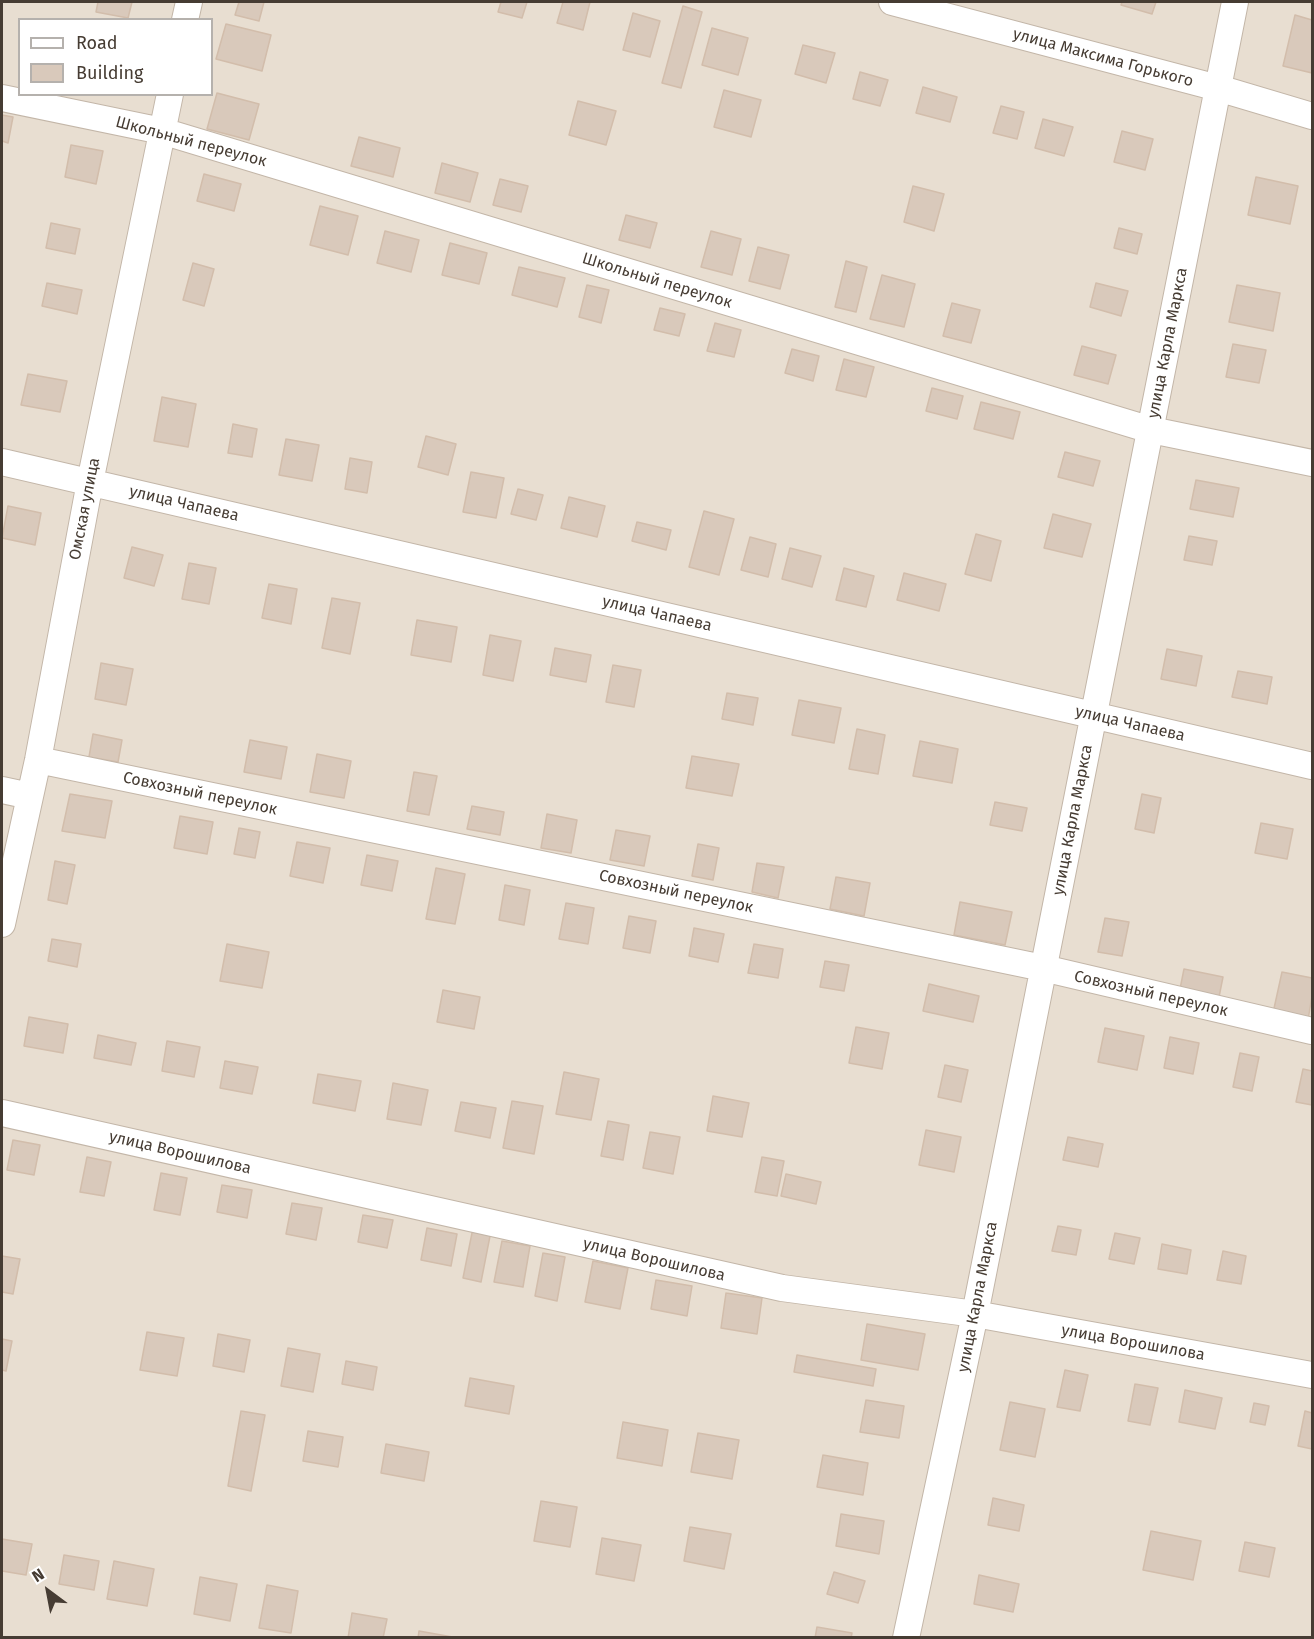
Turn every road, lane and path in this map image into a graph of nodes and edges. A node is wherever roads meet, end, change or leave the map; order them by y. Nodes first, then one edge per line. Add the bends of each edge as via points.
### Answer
1 (189, 2) edge
2 (892, 2) edge
3 (1235, 2) edge
4 (185, 18) edge
5 (1218, 88) junction
6 (170, 96) edge
7 (2, 98) edge
8 (1312, 116) edge
9 (162, 131) junction
10 (1151, 430) junction
11 (2, 462) edge
12 (1312, 463) edge
13 (90, 482) junction
14 (1094, 715) junction
15 (38, 760) junction
16 (1312, 766) edge
17 (2, 790) edge
18 (30, 796) junction
19 (2, 924) edge
20 (1043, 968) junction
21 (1312, 1031) edge
22 (2, 1113) edge
23 (975, 1314) junction
24 (1312, 1375) edge
25 (906, 1638) edge

1 - 4 street
2 - 5 street, улица Максима Горького
3 - 5 street, улица Карла Маркса
5 - 8 street, улица Максима Горького
5 - 10 street, улица Карла Маркса
6 - 9 street, Омская улица
7 - 9 street, Школьный переулок
9 - 10 street, Школьный переулок
9 - 13 street, Омская улица
10 - 12 street, Школьный переулок
10 - 14 street, улица Карла Маркса
11 - 13 street, улица Чапаева
13 - 14 street, улица Чапаева
13 - 15 street, Омская улица
14 - 16 street, улица Чапаева
14 - 20 street, улица Карла Маркса
15 - 18 street, Омская улица
15 - 20 street, Совхозный переулок
17 - 18 street
18 - 19 street, Омская улица
20 - 21 street, Совхозный переулок
20 - 23 street, улица Карла Маркса
22 - 23 street, улица Ворошилова via 782,1288
23 - 24 street, улица Ворошилова
23 - 25 street, улица Карла Маркса

